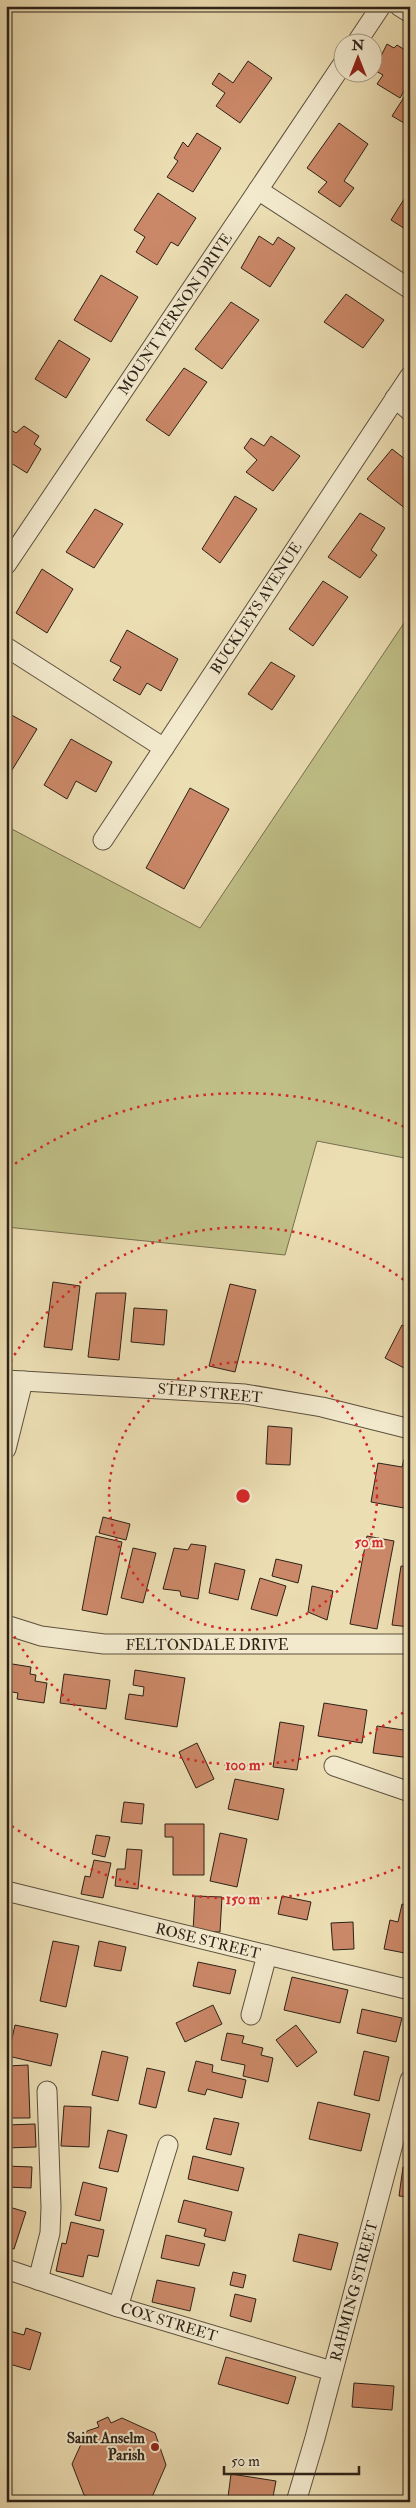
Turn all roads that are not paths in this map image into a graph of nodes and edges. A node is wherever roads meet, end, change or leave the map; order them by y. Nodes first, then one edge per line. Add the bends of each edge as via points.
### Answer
1 (381, 6) edge
2 (399, 6) edge
3 (410, 13) edge
4 (364, 32) edge
5 (334, 77) edge
6 (258, 190) junction
7 (410, 290) edge
8 (410, 376) edge
9 (396, 398) junction
10 (410, 411) edge
11 (6, 565) edge
12 (6, 647) edge
13 (164, 748) junction
14 (103, 840) dead end
15 (14, 1380) edge
16 (410, 1429) edge
17 (6, 1449) edge
18 (6, 1625) edge
19 (410, 1644) edge
20 (334, 1766) dead end
21 (410, 1792) edge
22 (6, 1891) edge
23 (267, 1955) junction
24 (410, 1990) edge
25 (251, 2015) dead end
26 (410, 2080) edge
27 (47, 2091) dead end
28 (168, 2145) dead end
29 (6, 2269) edge
30 (38, 2280) junction
31 (118, 2307) junction
32 (332, 2371) junction
33 (296, 2502) edge

1 - 4 street
2 - 3 street
5 - 6 street, MOUNT VERNON DRIVE
6 - 7 street
6 - 11 street, MOUNT VERNON DRIVE
8 - 9 street, BUCKLEYS AVENUE
9 - 10 street
9 - 13 street, BUCKLEYS AVENUE
12 - 13 street
13 - 14 street, BUCKLEYS AVENUE
15 - 16 street, STEP STREET via 245,1394 322,1407
15 - 17 street
18 - 19 street, FELTONDALE DRIVE via 41,1636 104,1644
20 - 21 street
22 - 23 street, ROSE STREET
23 - 24 street, ROSE STREET
23 - 25 street
26 - 32 street, RAHMING STREET
27 - 30 street via 52,2208 50,2232
28 - 31 street
29 - 30 street, COX STREET
30 - 31 street, COX STREET
31 - 32 street, COX STREET
32 - 33 street, RAHMING STREET

